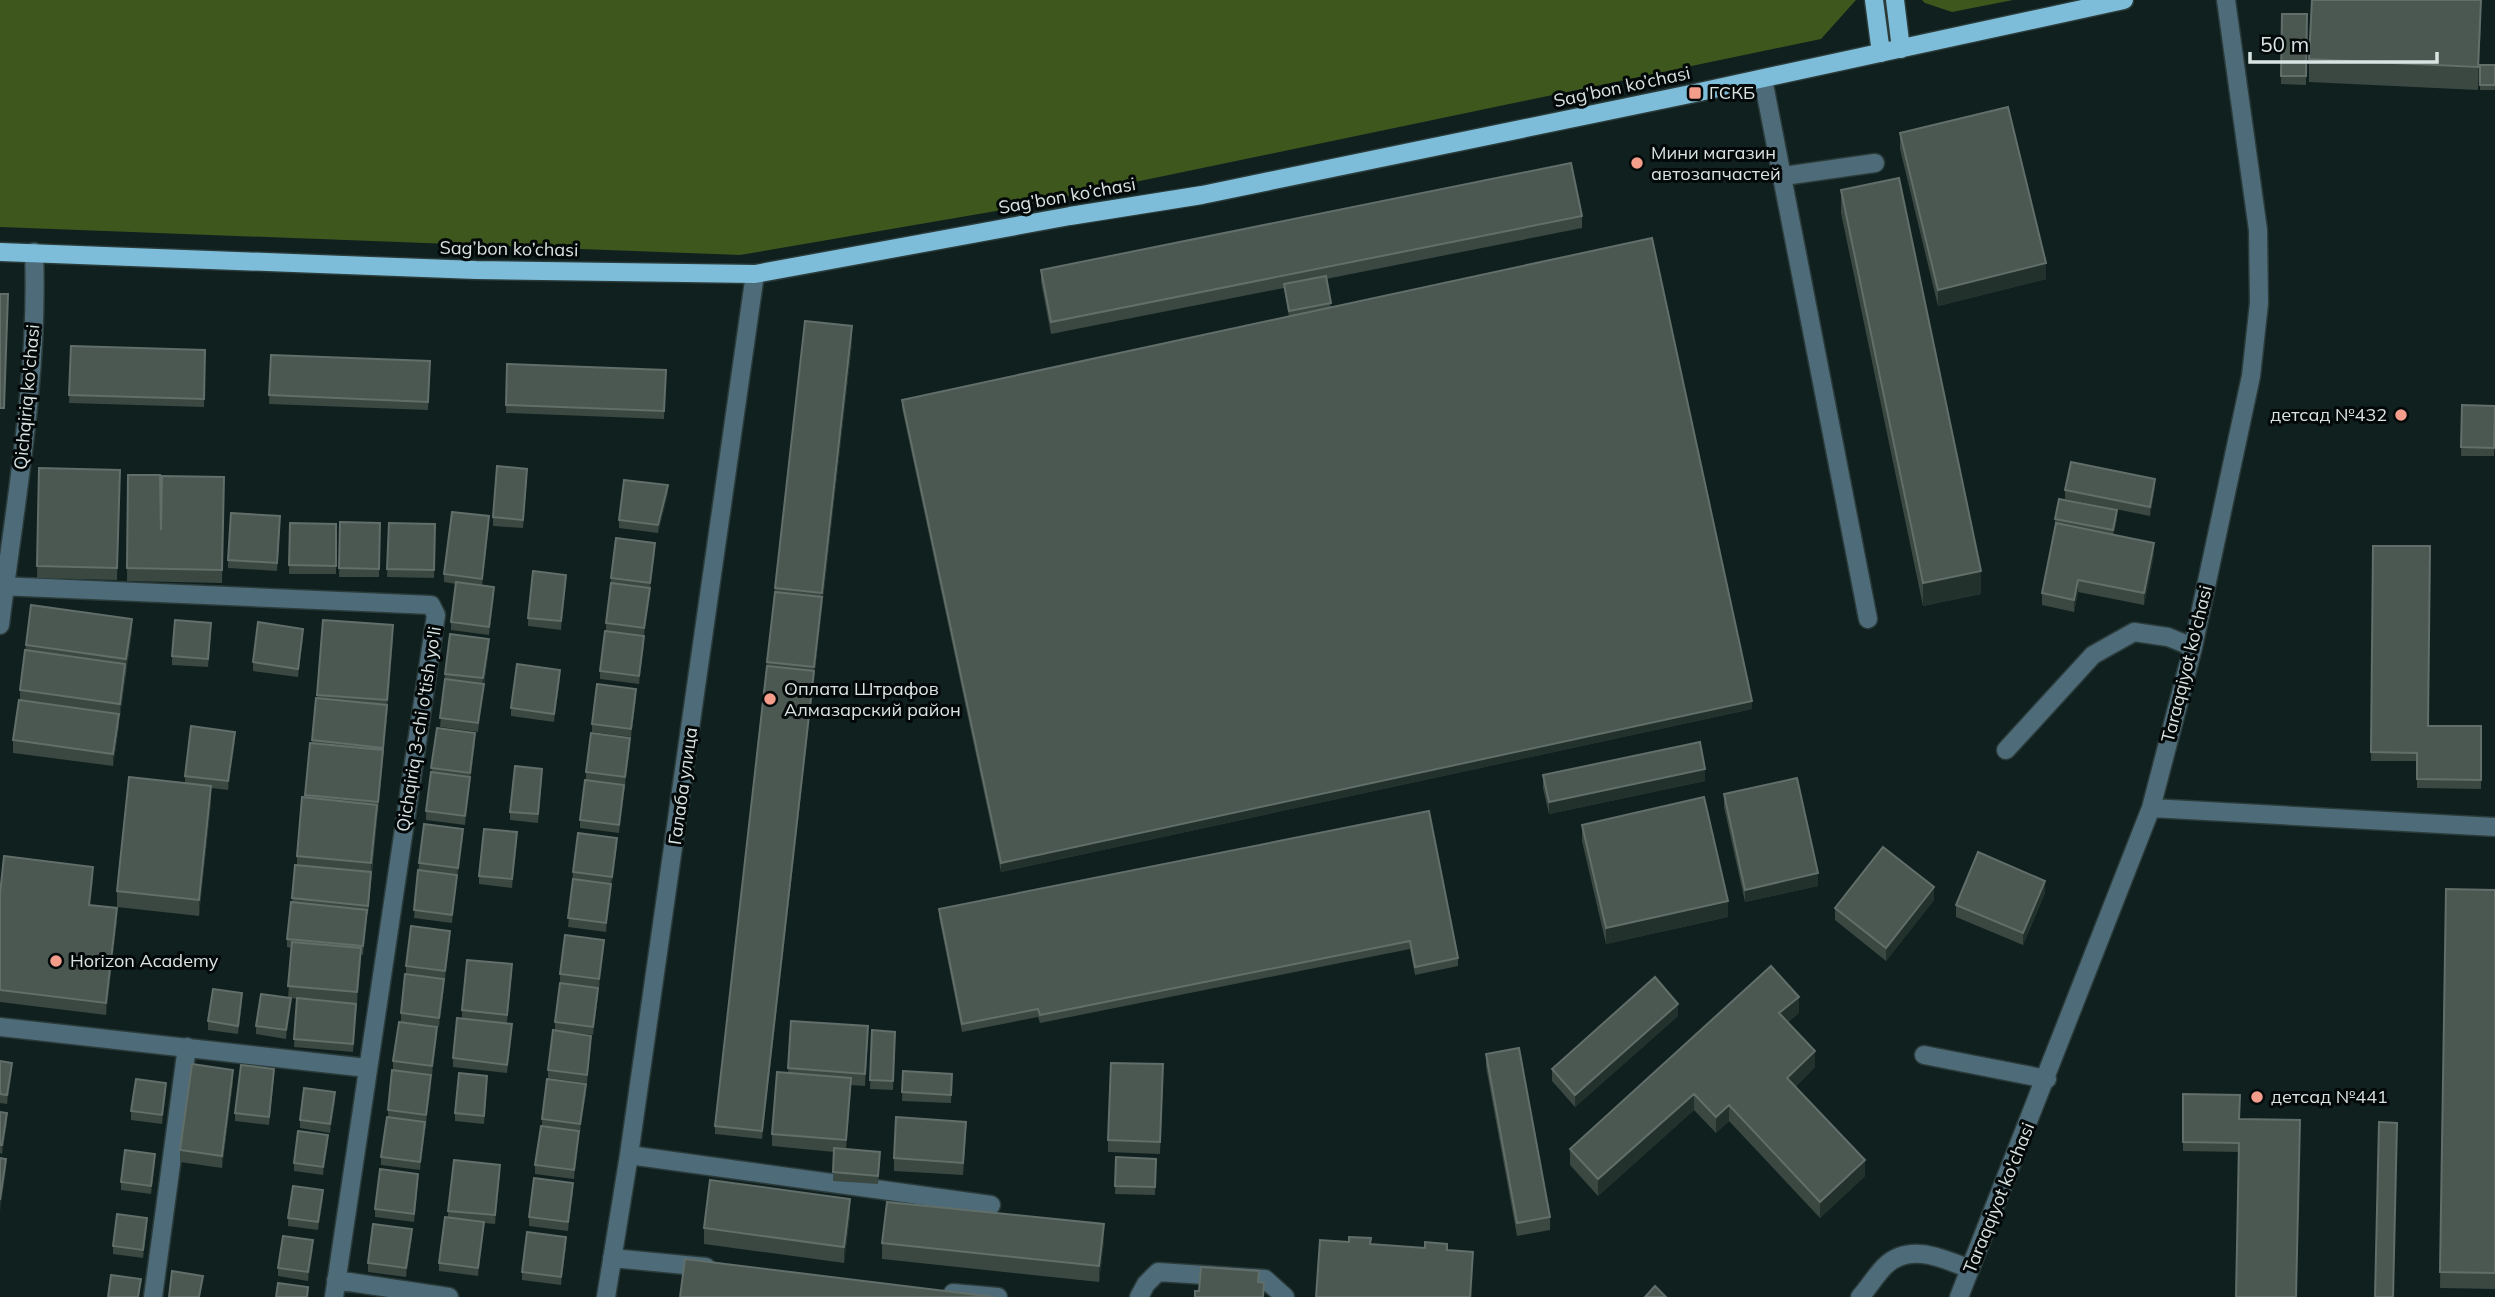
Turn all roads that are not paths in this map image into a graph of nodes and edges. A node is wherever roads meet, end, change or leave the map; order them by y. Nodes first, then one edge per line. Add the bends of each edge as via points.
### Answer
1 (1874, 0) edge
2 (1895, 0) edge
3 (2124, 0) edge
4 (2226, 0) edge
5 (1901, 49) junction
6 (1881, 53) junction
7 (1763, 79) junction
8 (1875, 163) dead end
9 (1784, 176) junction
10 (0, 252) edge
11 (34, 253) junction
12 (755, 274) junction
13 (2, 586) edge
14 (1868, 619) dead end
15 (0, 625) edge
16 (2193, 647) junction
17 (2006, 750) dead end
18 (2151, 808) junction
19 (2495, 827) edge
20 (0, 1027) edge
21 (187, 1048) junction
22 (1924, 1055) dead end
23 (367, 1069) junction
24 (2046, 1079) junction
25 (629, 1155) junction
26 (991, 1205) dead end
27 (612, 1258) junction
28 (722, 1269) edge
29 (1970, 1269) junction
30 (335, 1289) edge
31 (929, 1290) edge
32 (153, 1297) edge
33 (449, 1297) edge
34 (606, 1297) edge
35 (998, 1297) edge
36 (1139, 1297) edge
37 (1285, 1297) edge
38 (1860, 1297) edge
39 (1959, 1297) edge

1 - 6 main road
2 - 5 main road
3 - 5 main road, Sag’bon ko’chasi
4 - 16 street, Taraqqiyot ko'chasi via 2258,230 2259,303 2244,413
5 - 6 main road, Sag’bon ko’chasi
6 - 7 main road, Sag’bon ko’chasi
7 - 9 street
7 - 12 main road, Sag’bon ko’chasi via 1202,195
8 - 9 street
9 - 14 street
10 - 11 main road, Sag’bon ko’chasi
11 - 12 main road, Sag’bon ko’chasi via 476,270
11 - 13 street, Qichqiriq ko'chasi via 36,295 26,428
12 - 25 street, Галаба улица
13 - 15 street, Qichqiriq ko'chasi
13 - 23 street, Qichqiriq 3-chi o'tish yo'li via 431,605 436,615
16 - 17 street via 2168,636 2134,632 2093,655
16 - 18 street, Taraqqiyot ko'chasi
18 - 19 street
18 - 24 street, Taraqqiyot ko'chasi
20 - 21 street
21 - 23 street
21 - 32 street
22 - 24 street
23 - 30 street, Qichqiriq 3-chi o'tish yo'li
24 - 29 street, Taraqqiyot ko'chasi
25 - 26 street
25 - 27 street, Галаба улица
27 - 28 street
27 - 34 street, Галаба улица
29 - 38 street via 1930,1254 1910,1253 1887,1264
29 - 39 street, Taraqqiyot ko'chasi
30 - 33 street
31 - 35 street
36 - 37 street via 1158,1272 1265,1279

